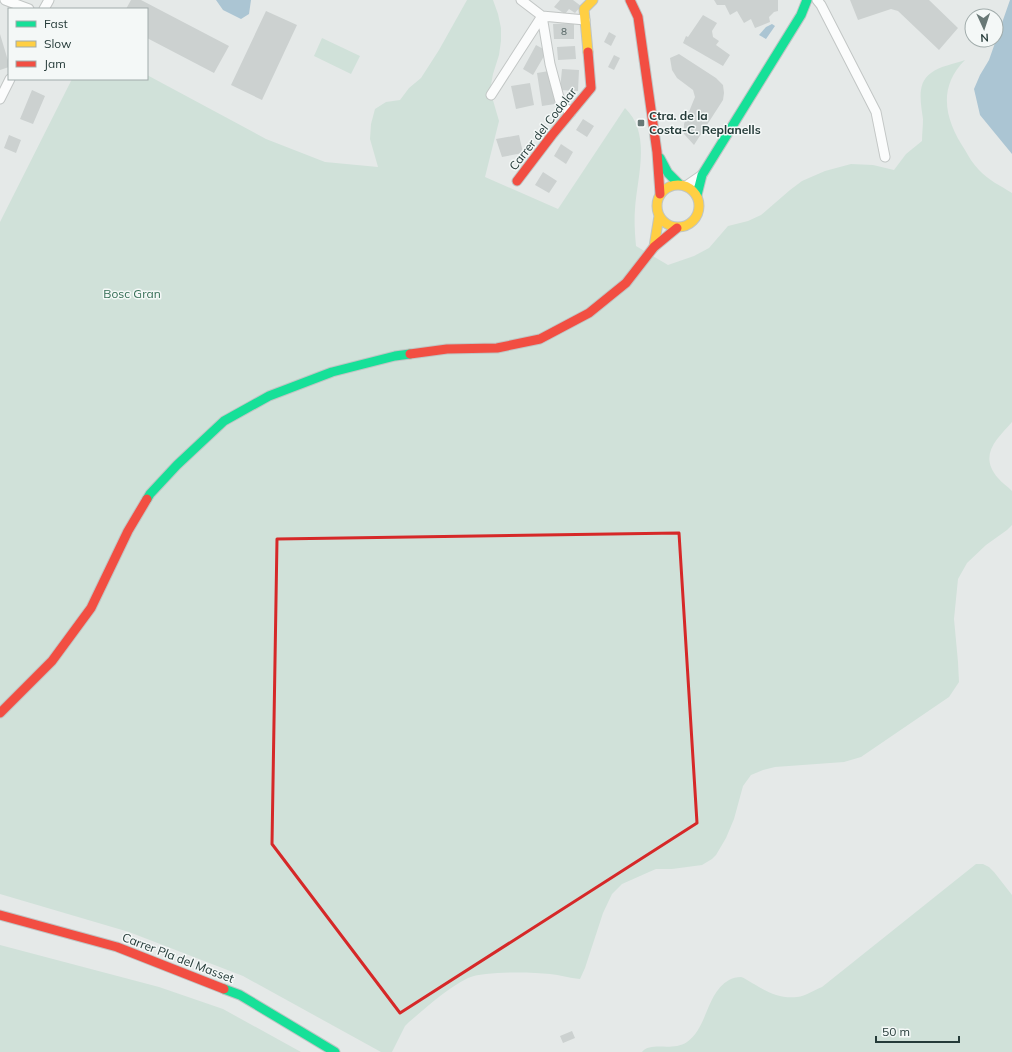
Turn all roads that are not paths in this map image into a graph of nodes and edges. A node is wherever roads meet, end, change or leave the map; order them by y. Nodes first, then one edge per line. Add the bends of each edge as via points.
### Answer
1 (5, 0) edge
2 (521, 0) edge
3 (593, 0) edge
4 (630, 0) edge
5 (808, 0) edge
6 (817, 0) edge
7 (26, 8) edge
8 (542, 16) junction
9 (585, 20) junction
10 (10, 80) edge
11 (491, 95) dead end
12 (0, 99) edge
13 (571, 112) junction
14 (657, 152) junction
15 (885, 157) dead end
16 (702, 175) junction
17 (517, 181) dead end
18 (682, 185) junction
19 (660, 194) junction
20 (697, 195) junction
21 (659, 216) junction
22 (677, 228) junction
23 (654, 247) junction
24 (0, 713) edge
25 (0, 915) edge
26 (335, 1052) edge

1 - 7 street
2 - 8 street
3 - 9 street, Carrer del Codolar via 584,10
4 - 14 street via 638,17
5 - 16 street
6 - 15 street via 876,112
8 - 9 street
8 - 11 street
8 - 13 street via 550,64 561,105
9 - 13 street, Carrer del Codolar via 591,88
10 - 12 street
13 - 17 street, Carrer del Codolar
14 - 18 street via 668,174
14 - 19 street
16 - 18 street
16 - 20 street
18 - 19 street via 670,186
18 - 20 street via 689,187
19 - 21 street via 657,204
20 - 22 street via 700,211 695,220 687,226
21 - 22 street via 667,225
21 - 23 street
22 - 23 street
23 - 24 street via 626,283 589,314 540,339 497,348 447,349 395,356 332,372 269,396 224,421 150,494 128,531 90,608 52,661
25 - 26 street, Carrer Pla del Masset via 117,947 240,995

